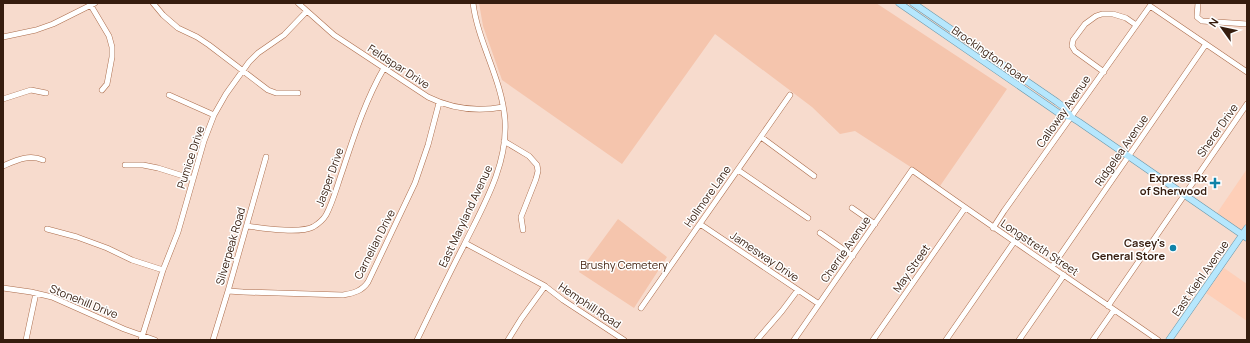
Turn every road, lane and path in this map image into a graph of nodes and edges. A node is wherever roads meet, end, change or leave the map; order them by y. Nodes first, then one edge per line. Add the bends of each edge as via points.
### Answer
1 (153, 3) edge
2 (298, 3) edge
3 (473, 3) edge
4 (899, 3) edge
5 (913, 3) edge
6 (1198, 3) edge
7 (91, 4) edge
8 (307, 11) junction
9 (1247, 24) edge
10 (1136, 25) junction
11 (3, 37) edge
12 (1206, 44) junction
13 (384, 68) junction
14 (242, 70) junction
15 (1104, 72) junction
16 (1247, 72) edge
17 (102, 90) dead end
18 (46, 93) dead end
19 (298, 94) dead end
20 (169, 95) dead end
21 (790, 95) dead end
22 (3, 99) edge
23 (439, 103) junction
24 (1247, 104) edge
25 (503, 108) junction
26 (214, 115) junction
27 (1071, 117) junction
28 (761, 137) junction
29 (504, 141) junction
30 (1128, 156) junction
31 (266, 157) dead end
32 (43, 160) dead end
33 (125, 165) dead end
34 (3, 166) edge
35 (738, 170) junction
36 (912, 170) joint
37 (814, 176) dead end
38 (193, 179) junction
39 (1185, 195) junction
40 (852, 208) dead end
41 (965, 208) junction
42 (808, 218) dead end
43 (700, 224) junction
44 (875, 224) junction
45 (247, 226) junction
46 (993, 228) junction
47 (1247, 228) edge
48 (47, 229) dead end
49 (523, 230) dead end
50 (820, 233) dead end
51 (1245, 236) edge
52 (1014, 242) junction
53 (465, 244) junction
54 (853, 256) junction
55 (1052, 267) junction
56 (163, 270) junction
57 (1064, 275) junction
58 (545, 286) junction
59 (3, 288) edge
60 (228, 291) junction
61 (797, 291) junction
62 (36, 293) junction
63 (819, 304) junction
64 (1108, 306) junction
65 (641, 308) dead end
66 (1114, 310) junction
67 (142, 338) edge
68 (510, 339) edge
69 (875, 339) edge
70 (26, 340) edge
71 (155, 340) edge
72 (213, 340) edge
73 (417, 340) edge
74 (624, 340) edge
75 (757, 340) edge
76 (794, 340) edge
77 (946, 340) edge
78 (1019, 340) edge
79 (1093, 340) edge
80 (1158, 340) edge
81 (1169, 340) edge

1 - 14 street via 178,28 197,37
2 - 8 street, Feldspar Drive
3 - 25 street, East Maryland Avenue via 477,27
4 - 27 main road, Brockington Road via 1060,114
5 - 27 main road, Brockington Road via 1052,99
6 - 9 street via 1197,17 1202,21
7 - 11 street via 53,24
7 - 17 street via 109,36 112,47 107,84
8 - 13 street, Feldspar Drive via 334,34
8 - 14 street, Pumice Drive via 284,35 258,53
10 - 12 street, Calloway Avenue via 1150,6
10 - 15 street, Calloway Avenue
10 - 15 street via 1120,15 1102,14 1089,20 1073,40 1072,46 1075,51
12 - 16 street
12 - 30 street, Ridgelea Avenue
13 - 23 street, Feldspar Drive
13 - 45 street, Jasper Drive via 364,108 322,220 314,227 299,230
14 - 19 street via 268,90
14 - 26 street, Pumice Drive
15 - 27 street, Calloway Avenue
18 - 22 street via 31,90
20 - 26 street
21 - 28 street, Hollmore Lane
23 - 25 street, Feldspar Drive via 466,109
23 - 60 street, Carnelian Drive via 415,183 365,286 356,292 343,295
24 - 39 street, Sherer Drive
25 - 29 street, East Maryland Avenue
26 - 38 street, Pumice Drive
27 - 30 main road, Brockington Road
27 - 46 street, Calloway Avenue
28 - 35 street, Hollmore Lane
28 - 37 street
29 - 49 street via 529,156 537,165 536,179 521,217
29 - 53 street, East Maryland Avenue via 502,159 492,186
30 - 39 main road, Brockington Road
30 - 55 street, Ridgelea Avenue
31 - 45 street, Silverpeak Road
32 - 34 street via 30,156
33 - 38 street via 158,168
35 - 42 street
35 - 43 street, Hollmore Lane
36 - 41 street, Longstreth Street
36 - 44 street, Cherrie Avenue
38 - 56 street, Pumice Drive via 178,232
39 - 51 main road, Brockington Road
39 - 64 street, Sherer Drive
40 - 44 street
41 - 46 street, Longstreth Street
41 - 69 street, May Street
43 - 61 street, Jamesway Drive
43 - 65 street, Hollmore Lane
44 - 54 street, Cherrie Avenue
45 - 60 street, Silverpeak Road
46 - 52 street, Longstreth Street
47 - 51 main road, East Kiehl Avenue
48 - 56 street via 77,237
50 - 54 street
51 - 81 main road, East Kiehl Avenue
52 - 55 street, Longstreth Street
52 - 77 street
53 - 58 street, Hemphill Road
53 - 73 street, East Maryland Avenue
54 - 63 street, Cherrie Avenue
55 - 57 street, Longstreth Street
56 - 67 street, Pumice Drive
57 - 64 street, Longstreth Street
57 - 78 street
58 - 68 street
58 - 74 street, Hemphill Road
59 - 62 street, Stonehill Drive
60 - 72 street, Silverpeak Road
61 - 63 street, Jamesway Drive
61 - 75 street
62 - 67 street, Stonehill Drive via 52,297
62 - 70 street
63 - 76 street, Cherrie Avenue
64 - 66 street, Longstreth Street
66 - 79 street
66 - 80 street, Longstreth Street
67 - 71 street, Stonehill Drive

